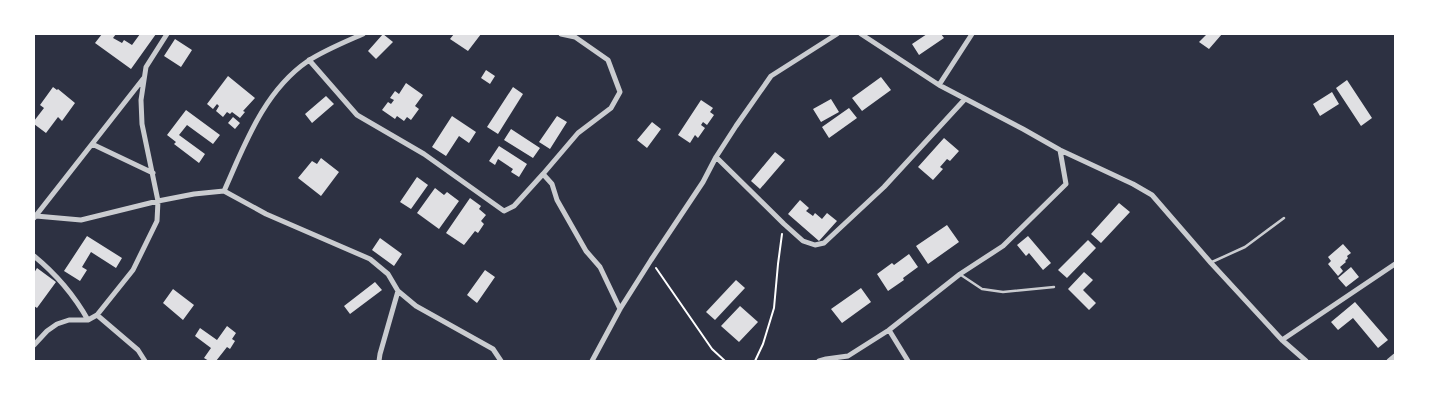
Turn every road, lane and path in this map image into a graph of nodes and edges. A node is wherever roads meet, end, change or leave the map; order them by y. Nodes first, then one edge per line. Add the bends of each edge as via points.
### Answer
1 (168, 34) edge
2 (363, 34) edge
3 (561, 34) edge
4 (837, 34) edge
5 (861, 34) edge
6 (972, 34) edge
7 (309, 60) junction
8 (143, 78) junction
9 (939, 85) junction
10 (966, 99) junction
11 (92, 144) junction
12 (1060, 150) junction
13 (716, 157) junction
14 (153, 173) junction
15 (544, 174) junction
16 (224, 191) junction
17 (158, 201) junction
18 (35, 217) edge
19 (1284, 218) dead end
20 (784, 224) junction
21 (34, 256) edge
22 (651, 260) junction
23 (1211, 263) junction
24 (1395, 265) edge
25 (960, 274) junction
26 (1054, 287) dead end
27 (398, 291) junction
28 (620, 309) junction
29 (97, 315) junction
30 (88, 320) junction
31 (889, 330) junction
32 (1282, 340) junction
33 (34, 345) edge
34 (1395, 356) edge
35 (145, 361) edge
36 (379, 361) edge
37 (501, 361) edge
38 (592, 361) edge
39 (725, 361) edge
40 (755, 361) edge
41 (819, 361) edge
42 (908, 361) edge
43 (1306, 361) edge
44 (1389, 361) edge

1 - 8 street via 151,58
2 - 7 street
3 - 15 street via 575,37 608,60 620,92 611,108 578,133
4 - 13 street via 771,76
5 - 9 street
6 - 9 street
7 - 15 street via 357,115 424,154 504,211 514,206
7 - 16 street via 272,96 251,131
8 - 11 street
8 - 14 street via 142,124
9 - 10 street
10 - 12 street
10 - 20 street via 884,186 824,243 815,245 803,241
11 - 14 street
11 - 18 street
12 - 23 street via 1152,195
12 - 25 street via 1066,184 1003,246
13 - 20 street
13 - 22 street
14 - 17 street
15 - 28 street via 586,251 600,267
16 - 17 street
16 - 27 street via 266,214 370,259 388,274
17 - 18 street via 81,220
17 - 29 street via 157,221 133,270
19 - 23 lane via 1244,246
20 - 40 path via 774,308
21 - 30 street via 64,284
22 - 28 street
22 - 39 path via 712,349
23 - 32 street
24 - 32 street
25 - 26 lane via 982,289 1003,292
25 - 31 street
27 - 36 street
27 - 37 street via 416,306 493,349
28 - 38 street
29 - 30 street
29 - 35 street via 138,350
30 - 33 street via 57,324
31 - 41 street via 848,356
31 - 42 street
32 - 43 street
34 - 44 street

